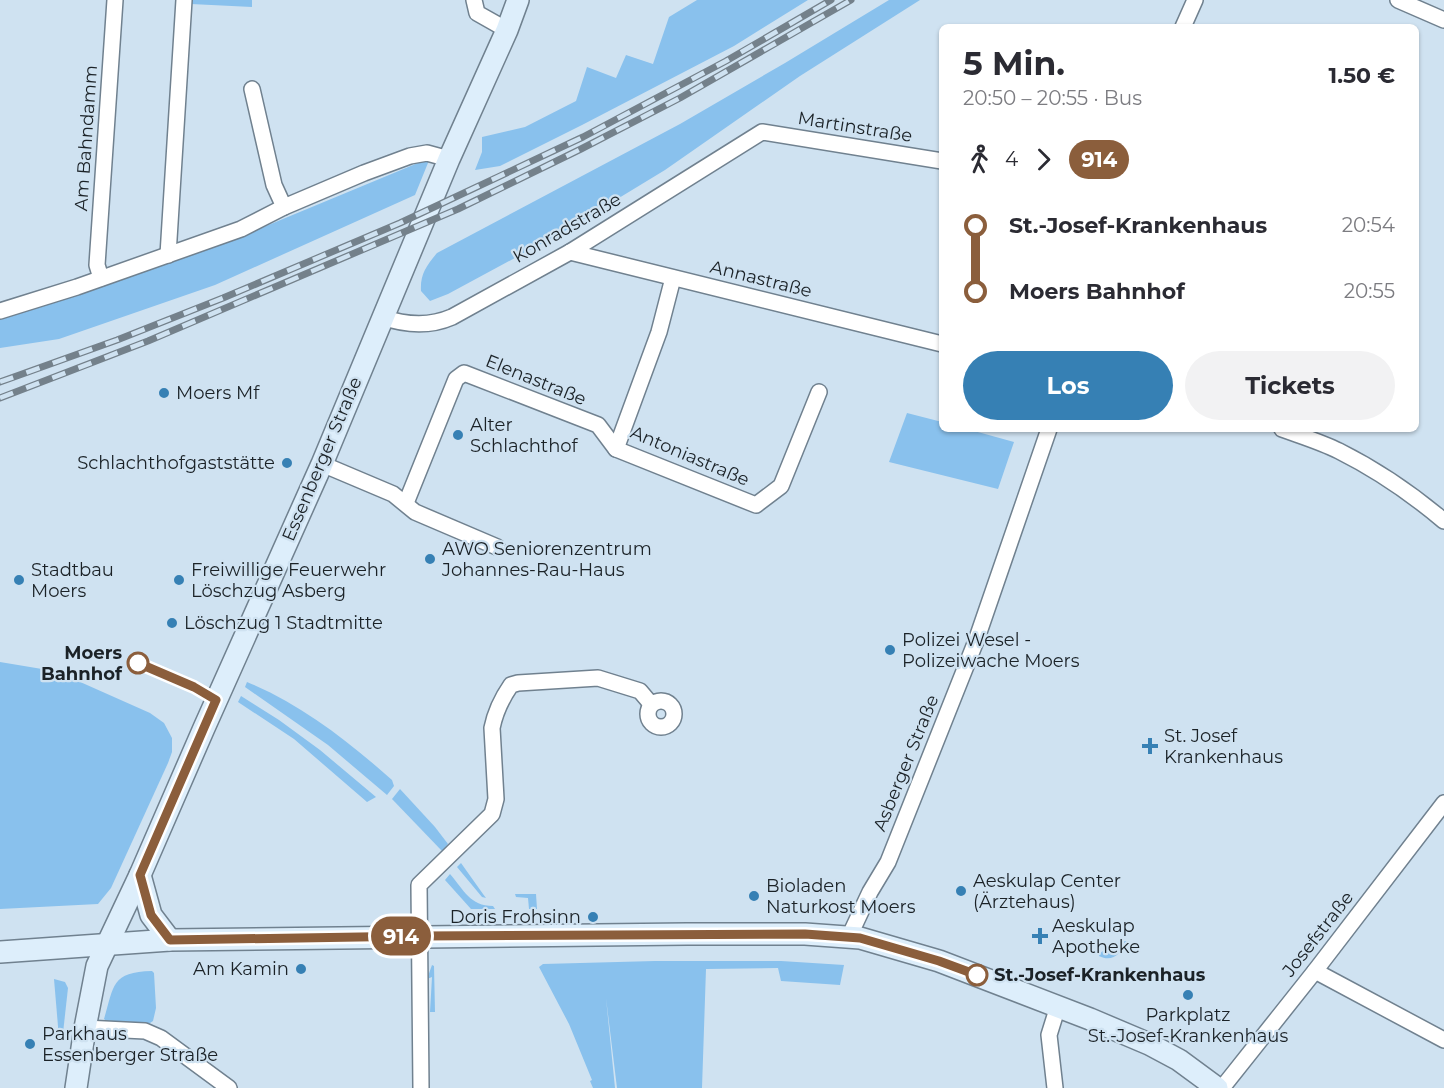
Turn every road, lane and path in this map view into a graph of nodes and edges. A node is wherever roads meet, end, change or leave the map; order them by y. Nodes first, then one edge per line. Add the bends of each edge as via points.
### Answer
1 (114, 0) edge
2 (184, 0) edge
3 (474, 0) edge
4 (518, 0) edge
5 (1196, 0) edge
6 (1398, 0) edge
7 (1444, 20) edge
8 (1184, 24) edge
9 (507, 30) junction
10 (252, 89) dead end
11 (762, 132) joint
12 (449, 159) junction
13 (939, 161) edge
14 (284, 207) junction
15 (570, 252) junction
16 (168, 255) junction
17 (101, 278) junction
18 (673, 278) junction
19 (0, 311) edge
20 (382, 317) junction
21 (939, 343) edge
22 (819, 392) dead end
23 (1048, 432) edge
24 (1290, 432) edge
25 (616, 449) junction
26 (322, 464) junction
27 (405, 503) junction
28 (1444, 521) edge
29 (497, 547) dead end
30 (651, 704) dead end
31 (1444, 803) edge
32 (140, 875) junction
33 (420, 936) junction
34 (849, 937) junction
35 (170, 940) junction
36 (108, 944) junction
37 (3, 950) edge
38 (1315, 971) junction
39 (1058, 1006) junction
40 (85, 1028) junction
41 (1444, 1040) edge
42 (76, 1088) edge
43 (229, 1088) edge
44 (421, 1088) edge
45 (1055, 1088) edge
46 (1216, 1088) edge
47 (1222, 1088) edge

1 - 17 street, Am Bahndamm via 97,265
2 - 16 street
3 - 9 street via 477,13
4 - 9 main road, Essenberger Straße
5 - 8 street
6 - 7 street
9 - 12 main road, Essenberger Straße
10 - 14 street via 274,185
11 - 13 street, Martinstraße
11 - 15 street, Konradstraße
12 - 14 street via 428,153 410,156
12 - 20 main road, Essenberger Straße
14 - 16 street via 241,229
15 - 18 street, Annastraße
15 - 20 street, Konradstraße via 437,324 396,322
16 - 17 street
17 - 19 street
18 - 21 street, Annastraße
18 - 25 street, Antoniastraße via 659,332
20 - 26 main road, Essenberger Straße
22 - 25 street, Antoniastraße via 781,486 756,505
23 - 34 street, Asberger Straße via 976,641 888,862
24 - 28 street via 1374,470
25 - 27 street, Elenastraße via 598,425 464,373 456,379
26 - 27 street via 393,494
26 - 32 main road, Essenberger Straße
27 - 29 street via 415,512
30 - 33 street via 640,691 598,678 511,685 492,728 496,806 420,885
31 - 38 street, Josefstraße
32 - 35 main road via 151,915
32 - 36 main road, Essenberger Straße
33 - 34 main road
33 - 35 main road
33 - 44 street
34 - 39 main road via 939,961
35 - 36 main road
36 - 37 main road
36 - 40 main road, Essenberger Straße via 95,974
38 - 41 street
38 - 47 street, Josefstraße
39 - 45 street via 1049,1035
39 - 46 main road via 1149,1044 1179,1060
40 - 42 main road, Essenberger Straße
40 - 43 street via 145,1031 161,1038

